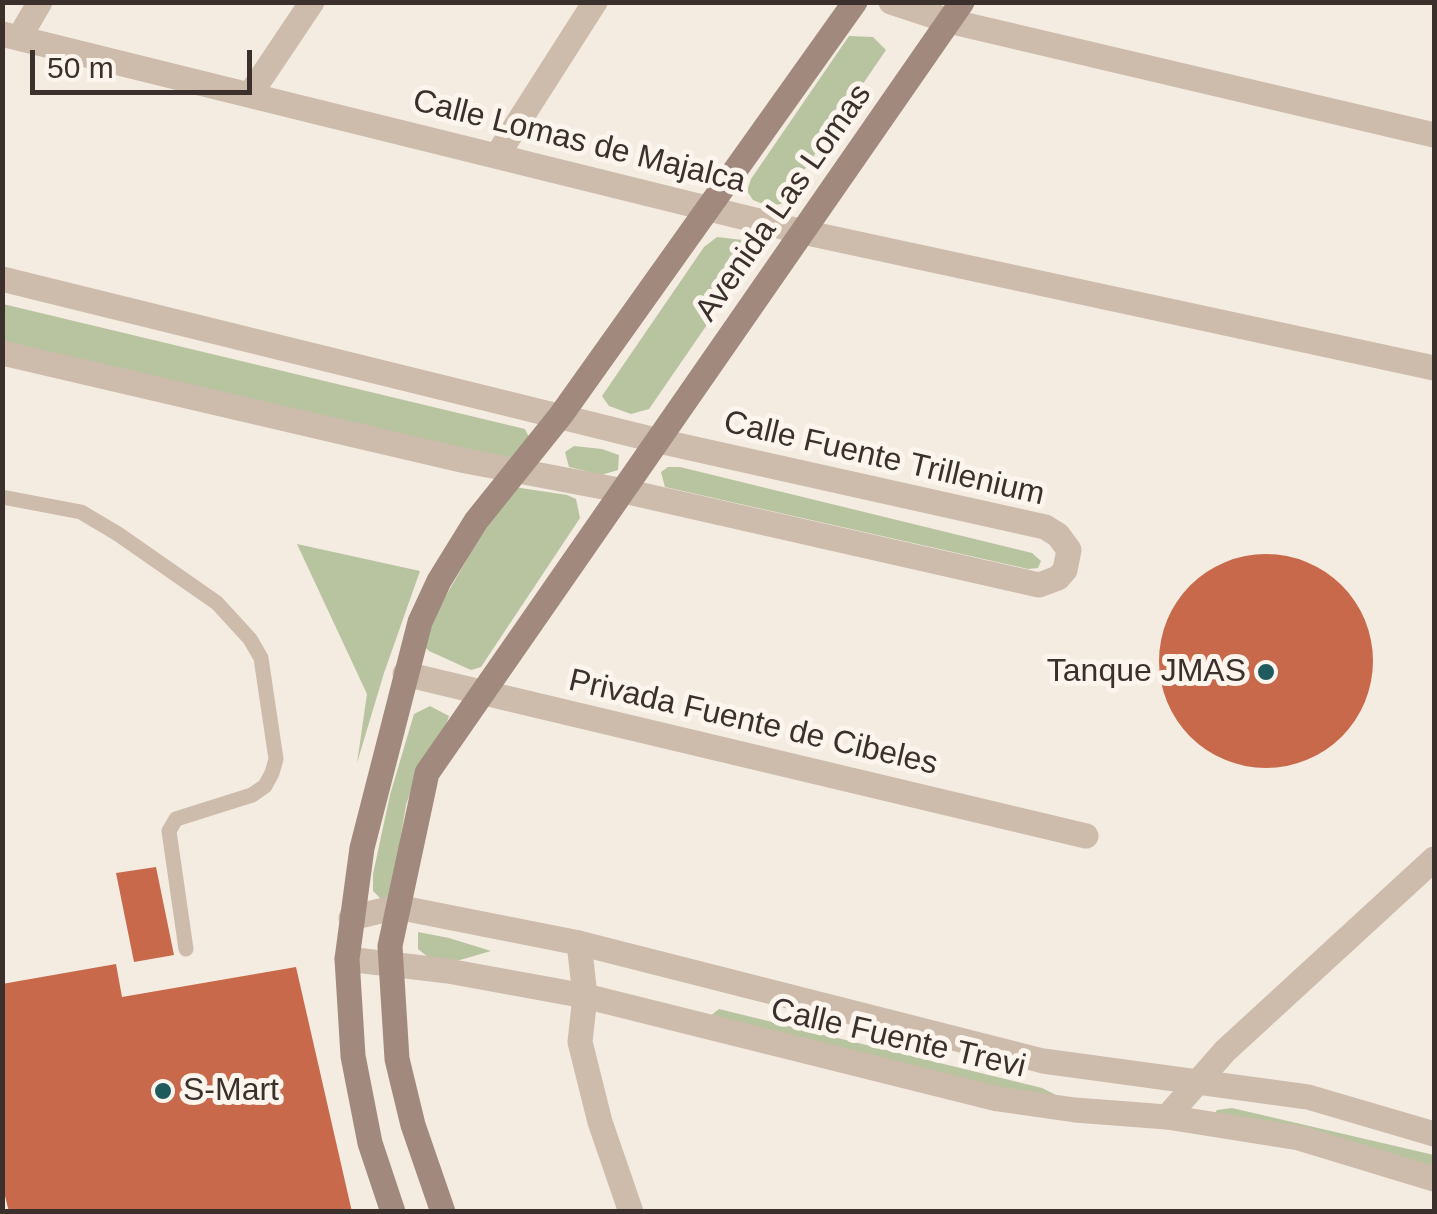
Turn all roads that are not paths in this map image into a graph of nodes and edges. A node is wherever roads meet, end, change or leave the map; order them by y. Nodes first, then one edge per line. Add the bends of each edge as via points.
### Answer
1 (40, 2) edge
2 (312, 2) edge
3 (596, 2) edge
4 (855, 2) edge
5 (891, 2) edge
6 (955, 12) edge
7 (11, 36) edge
8 (252, 94) junction
9 (1434, 135) edge
10 (498, 154) junction
11 (709, 209) junction
12 (803, 232) junction
13 (2, 279) edge
14 (2, 353) edge
15 (1434, 368) edge
16 (561, 415) junction
17 (658, 441) junction
18 (516, 471) junction
19 (624, 492) junction
20 (2, 497) edge
21 (405, 674) junction
22 (483, 692) junction
23 (1086, 836) dead end
24 (1434, 859) edge
25 (396, 908) junction
26 (351, 918) junction
27 (579, 943) junction
28 (186, 949) dead end
29 (347, 960) junction
30 (391, 963) junction
31 (585, 996) junction
32 (1197, 1082) junction
33 (1166, 1117) junction
34 (1434, 1134) edge
35 (1434, 1179) edge
36 (392, 1212) edge
37 (443, 1212) edge
38 (631, 1212) edge

1 - 7 street
2 - 8 street
3 - 10 street
4 - 11 main road, Avenida Las Lomas
5 - 6 street
6 - 9 street
6 - 12 main road, Avenida Las Lomas
7 - 8 street, Calle Lomas de Majalca
8 - 10 street, Calle Lomas de Majalca
10 - 11 street, Calle Lomas de Majalca
11 - 12 street, Calle Lomas de Majalca
11 - 16 main road, Avenida Las Lomas
12 - 15 street, Calle Lomas de Majalca
12 - 17 main road, Avenida Las Lomas
13 - 16 street, Calle Fuente Trillenium
14 - 18 street, Calle Fuente Trillenium
16 - 17 street, Calle Fuente Trillenium
16 - 18 main road, Avenida Las Lomas
17 - 19 main road, Avenida Las Lomas
17 - 19 street, Calle Fuente Trillenium via 1045,527 1069,550 1064,570 1039,585
18 - 19 street, Calle Fuente Trillenium
18 - 21 main road, Avenida Las Lomas via 439,581
19 - 22 main road, Avenida Las Lomas
20 - 28 lane via 81,512 118,534 217,602 260,658 276,759 272,773 252,795 176,819 168,831
21 - 22 street, Privada Fuente de Cibeles
21 - 26 main road, Avenida Las Lomas
22 - 23 street, Privada Fuente de Cibeles
22 - 25 main road, Avenida Las Lomas via 426,773
24 - 32 street
25 - 26 street, Calle Fuente Trevi
25 - 27 street, Calle Fuente Trevi
25 - 30 main road, Avenida Las Lomas
26 - 29 main road, Avenida Las Lomas
27 - 31 street
27 - 32 street, Calle Fuente Trevi via 1043,1061
29 - 30 street, Calle Fuente Trevi
29 - 36 main road, Avenida Las Lomas via 353,1056
30 - 31 street, Calle Fuente Trevi
30 - 37 main road, Avenida Las Lomas via 397,1058
31 - 33 street, Calle Fuente Trevi via 998,1099
31 - 38 street via 580,1042
32 - 33 street
32 - 34 street, Calle Fuente Trevi via 1308,1097
33 - 35 street, Calle Fuente Trevi via 1299,1138

